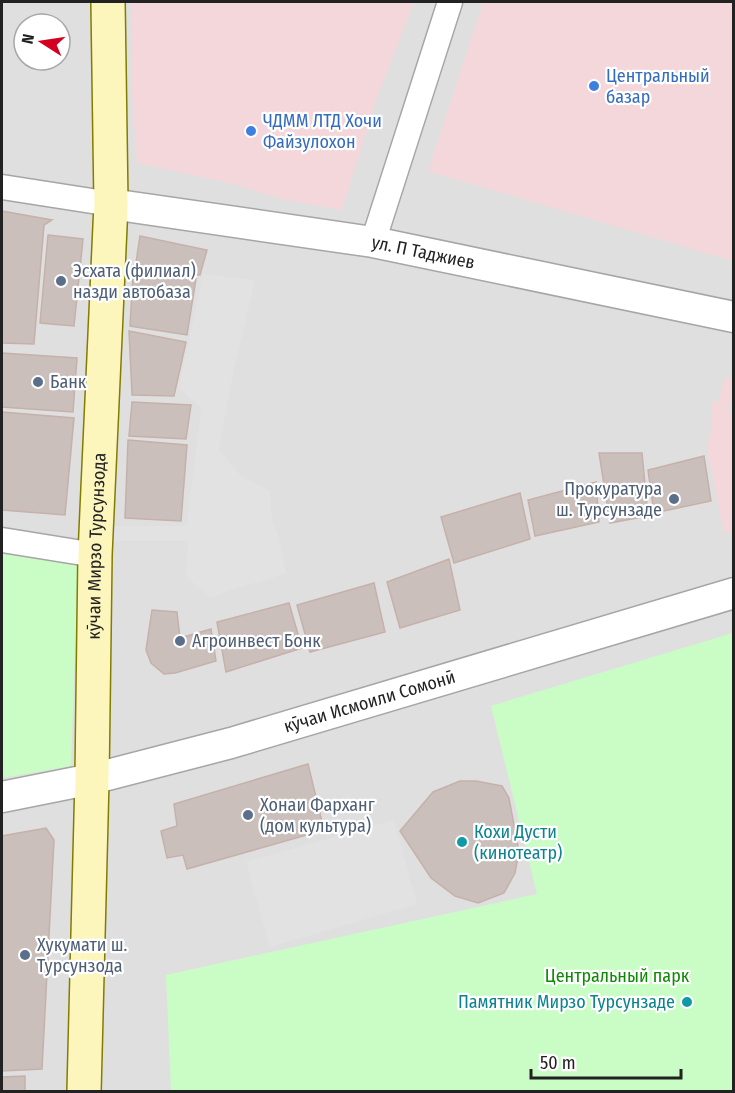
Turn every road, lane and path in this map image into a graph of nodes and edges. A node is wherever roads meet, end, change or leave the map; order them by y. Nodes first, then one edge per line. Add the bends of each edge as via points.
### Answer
1 (108, 2) edge
2 (450, 2) edge
3 (2, 187) edge
4 (111, 204) junction
5 (373, 242) junction
6 (734, 317) edge
7 (2, 540) edge
8 (94, 555) junction
9 (734, 593) edge
10 (92, 779) junction
11 (2, 796) edge
12 (84, 1092) edge

1 - 4 main road, кӯчаи Мирзо Турсунзода
2 - 5 street
3 - 4 street
4 - 5 street, ул. П Таджиев
4 - 8 main road, кӯчаи Мирзо Турсунзода
5 - 6 street, ул. П Таджиев
7 - 8 street
8 - 10 main road, кӯчаи Мирзо Турсунзода
9 - 10 street, кӯчаи Исмоили Сомонӣ via 231,743
10 - 11 street, кӯчаи Исмоили Сомонӣ
10 - 12 main road, кӯчаи Мирзо Турсунзода

